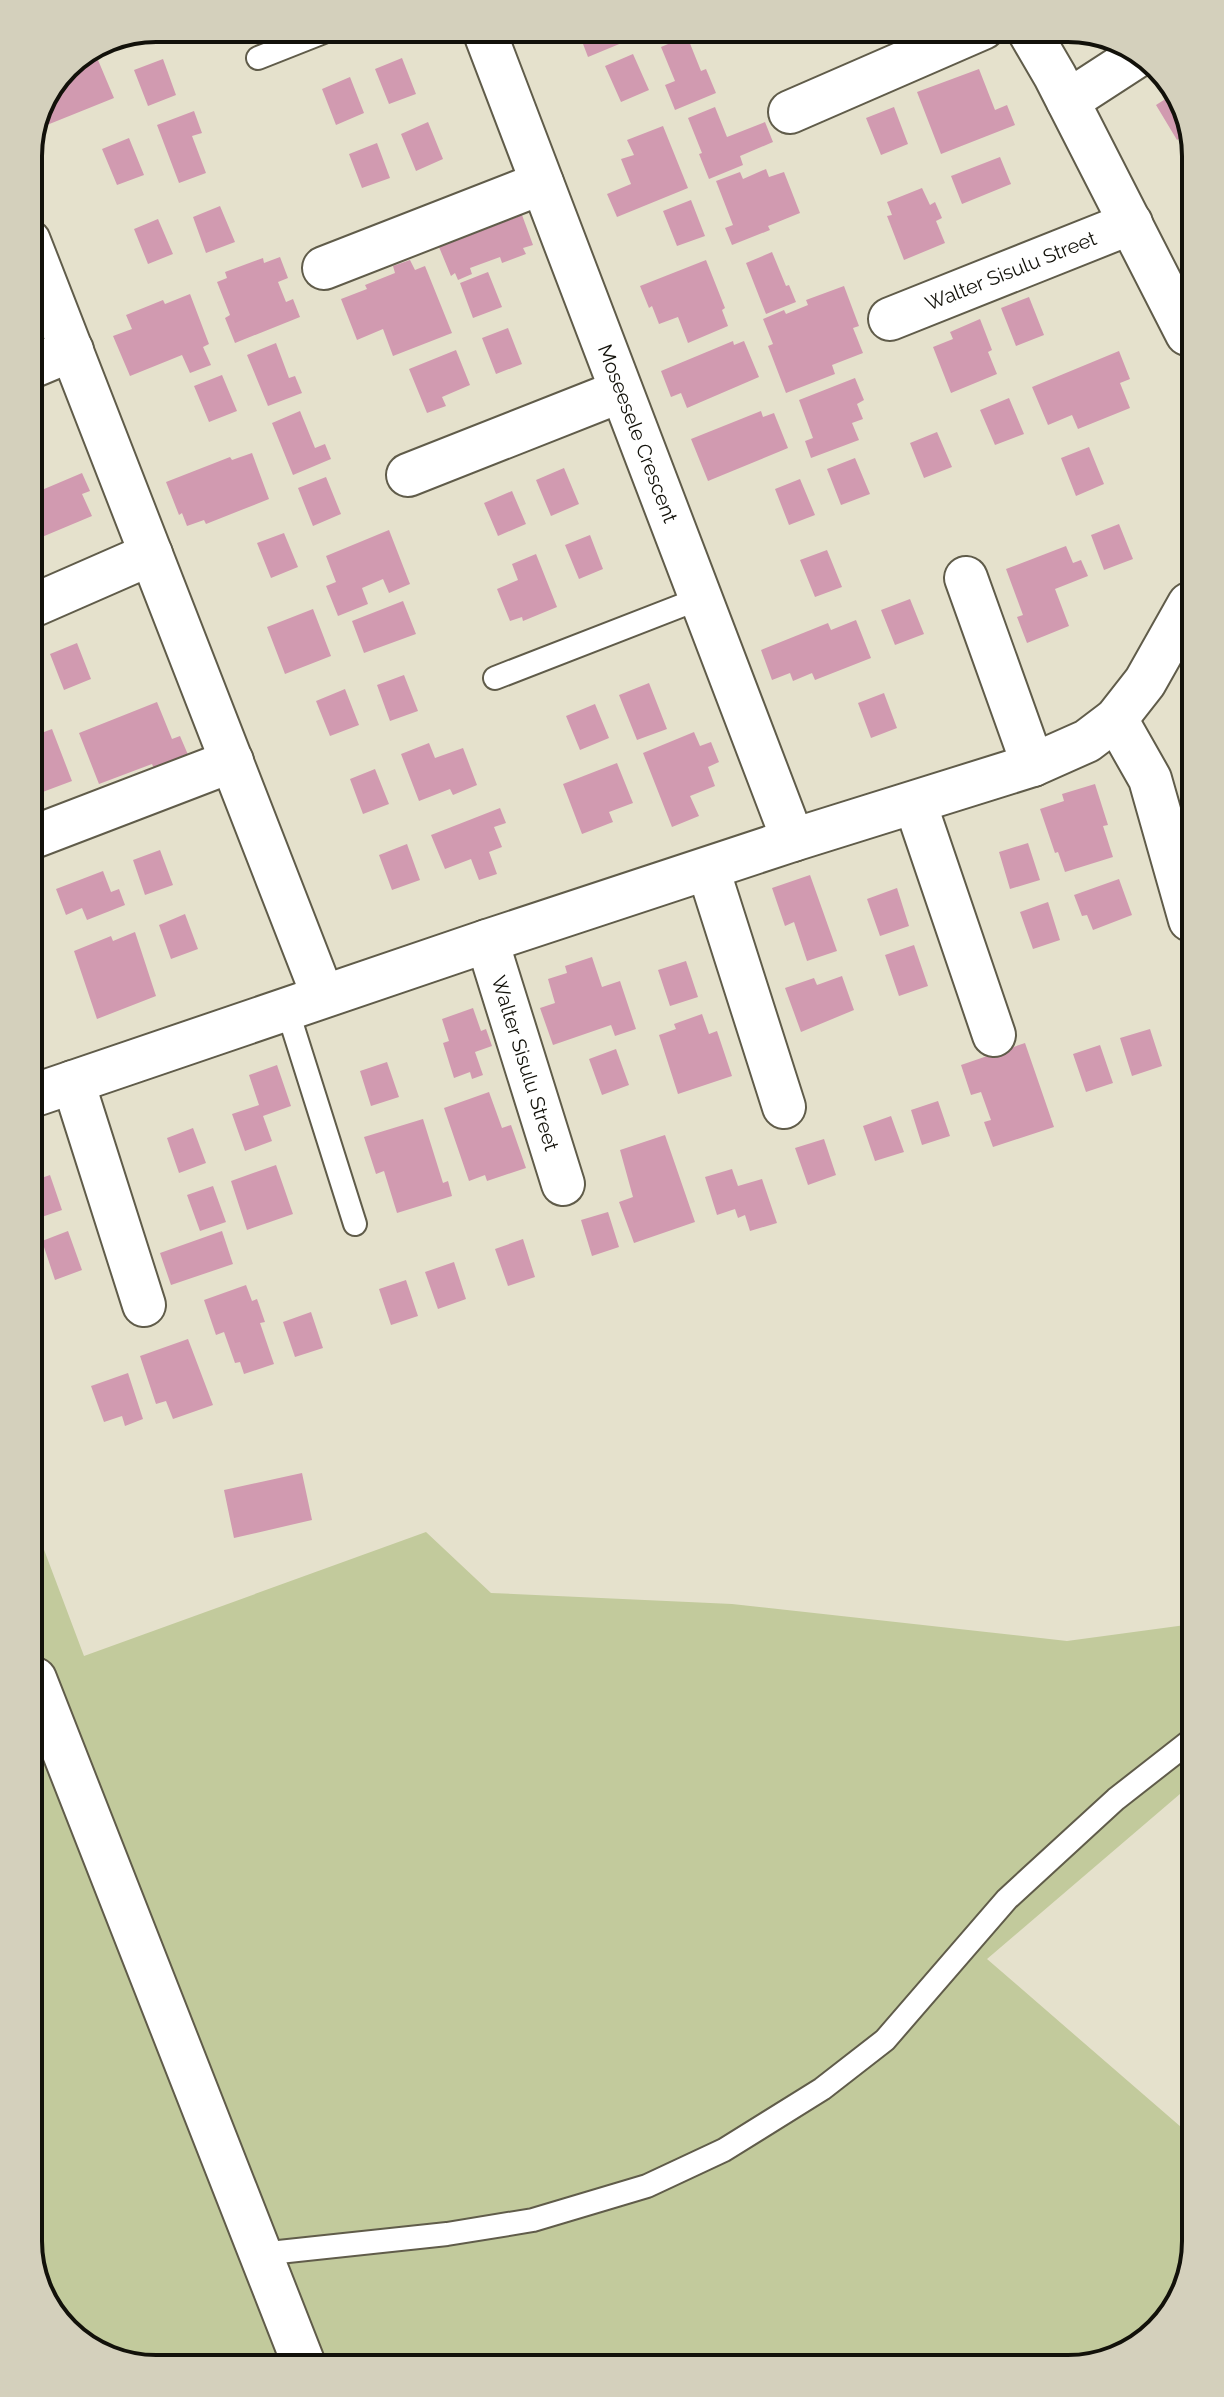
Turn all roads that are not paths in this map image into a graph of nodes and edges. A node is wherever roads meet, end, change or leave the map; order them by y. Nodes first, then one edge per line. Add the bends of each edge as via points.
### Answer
1 (299, 42) edge
2 (488, 42) edge
3 (951, 42) edge
4 (1035, 42) edge
5 (258, 58) dead end
6 (1130, 61) edge
7 (1068, 101) junction
8 (790, 112) dead end
9 (542, 183) junction
10 (1131, 223) junction
11 (324, 268) dead end
12 (42, 274) edge
13 (1177, 284) edge
14 (1182, 309) edge
15 (890, 319) dead end
16 (72, 350) junction
17 (42, 363) edge
18 (621, 391) junction
19 (408, 475) dead end
20 (151, 554) junction
21 (966, 578) dead end
22 (701, 598) junction
23 (42, 602) edge
24 (1182, 616) edge
25 (495, 678) dead end
26 (1116, 719) junction
27 (232, 761) junction
28 (1033, 765) junction
29 (915, 803) junction
30 (42, 834) edge
31 (793, 840) junction
32 (708, 869) junction
33 (1182, 892) edge
34 (487, 941) junction
35 (305, 1002) junction
36 (994, 1035) dead end
37 (73, 1082) junction
38 (42, 1093) edge
39 (784, 1107) dead end
40 (563, 1184) dead end
41 (355, 1224) dead end
42 (144, 1305) dead end
43 (42, 1697) edge
44 (1182, 1747) edge
45 (260, 2254) junction
46 (300, 2355) edge

1 - 5 lane
2 - 9 street, Moseesele Crescent
3 - 8 street
4 - 7 street
6 - 7 street
7 - 10 street
9 - 11 street
9 - 18 street, Moseesele Crescent
10 - 13 street
10 - 15 street, Walter Sisulu Street
12 - 16 street
13 - 14 street
16 - 17 street
16 - 20 street
18 - 19 street
18 - 22 street, Moseesele Crescent
20 - 23 street
20 - 27 street
21 - 28 street
22 - 25 lane
22 - 31 street, Moseesele Crescent
24 - 26 street via 1145,682
26 - 28 street via 1087,741
26 - 33 street via 1150,779
27 - 30 street
27 - 35 street
28 - 29 street
29 - 31 street
29 - 36 street
31 - 32 street
32 - 34 street
32 - 39 street
34 - 35 street
34 - 40 street, Walter Sisulu Street
35 - 37 street
35 - 41 lane
37 - 38 street
37 - 42 street
43 - 45 street
44 - 45 lane via 1116,1799 1007,1899 885,2040 822,2089 724,2150 647,2186 533,2220
45 - 46 street

